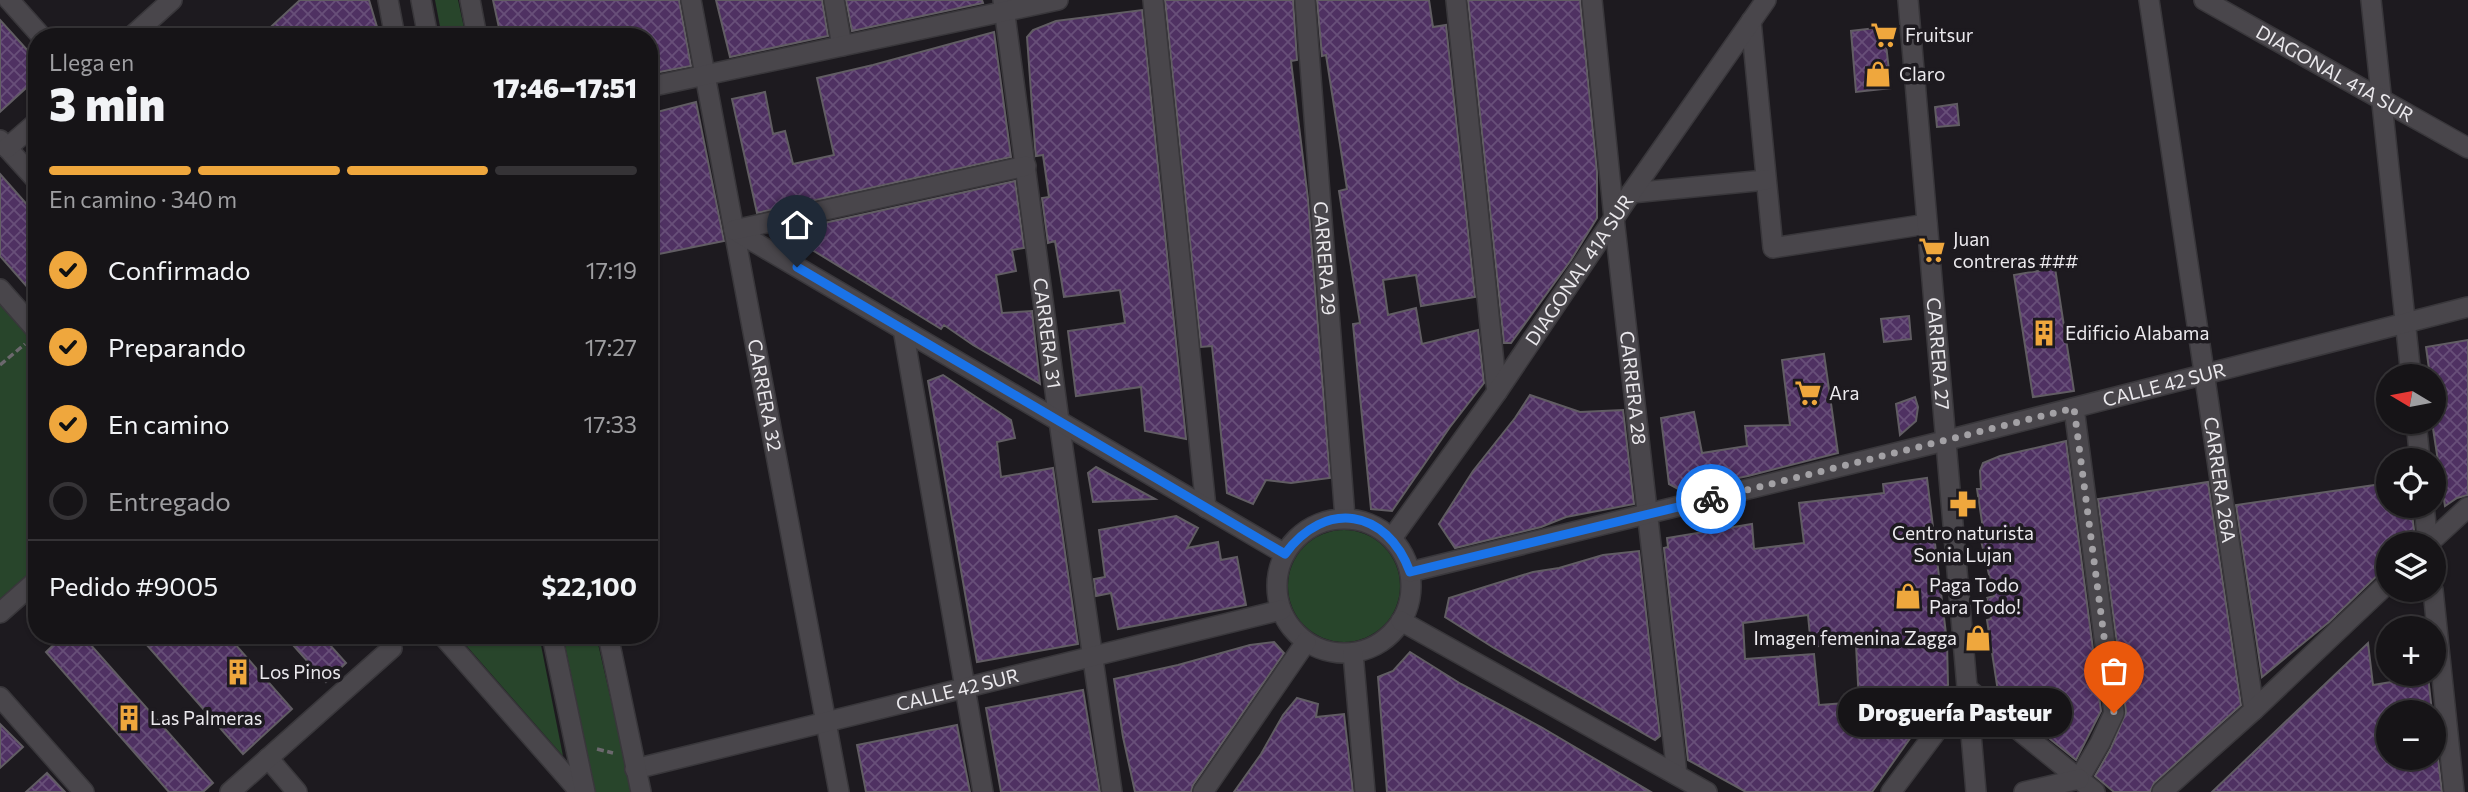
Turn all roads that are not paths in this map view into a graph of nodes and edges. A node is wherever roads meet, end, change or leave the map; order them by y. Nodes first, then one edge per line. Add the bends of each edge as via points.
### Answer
1 (9, 0) edge
2 (172, 0) edge
3 (388, 0) edge
4 (421, 0) edge
5 (470, 0) edge
6 (691, 0) edge
7 (834, 0) edge
8 (1058, 0) edge
9 (1153, 0) edge
10 (1305, 0) edge
11 (1456, 0) edge
12 (1592, 0) edge
13 (1766, 0) edge
14 (1908, 0) edge
15 (2150, 0) edge
16 (2204, 0) edge
17 (2371, 0) edge
18 (1004, 5) edge
19 (1751, 21) junction
20 (34, 28) edge
21 (141, 28) edge
22 (393, 28) edge
23 (426, 28) edge
24 (475, 28) edge
25 (842, 46) junction
26 (705, 75) junction
27 (658, 85) edge
28 (2382, 99) junction
29 (28, 127) edge
30 (3, 144) edge
31 (2468, 148) edge
32 (1026, 166) junction
33 (28, 171) edge
34 (1766, 180) junction
35 (1631, 193) junction
36 (1614, 218) junction
37 (1927, 223) junction
38 (734, 230) junction
39 (0, 289) edge
40 (2468, 307) edge
41 (2406, 323) junction
42 (903, 330) junction
43 (28, 331) edge
44 (2410, 364) edge
45 (2204, 374) junction
46 (1497, 393) junction
47 (2074, 408) junction
48 (1059, 421) junction
49 (1946, 440) junction
50 (2468, 507) edge
51 (1206, 508) junction
52 (1648, 513) junction
53 (1345, 518) junction
54 (2441, 532) edge
55 (1392, 538) junction
56 (1285, 554) junction
57 (1410, 572) junction
58 (28, 588) edge
59 (2376, 594) edge
60 (1281, 610) junction
61 (0, 613) edge
62 (1401, 621) junction
63 (1306, 642) junction
64 (450, 644) edge
65 (554, 644) edge
66 (610, 644) edge
67 (392, 648) dead end
68 (1353, 653) junction
69 (1093, 656) junction
70 (2441, 686) edge
71 (965, 688) junction
72 (1968, 689) junction
73 (0, 697) edge
74 (2254, 710) junction
75 (826, 723) junction
76 (268, 758) junction
77 (634, 763) junction
78 (1677, 775) junction
79 (2079, 779) junction
80 (84, 792) edge
81 (230, 792) edge
82 (297, 792) edge
83 (580, 792) edge
84 (585, 792) edge
85 (641, 792) edge
86 (839, 792) edge
87 (982, 792) edge
88 (1112, 792) edge
89 (1203, 792) edge
90 (1365, 792) edge
91 (1707, 792) edge
92 (1891, 792) edge
93 (1976, 792) edge
94 (2024, 792) edge
95 (2095, 792) edge
96 (2162, 792) edge
97 (2454, 792) edge

1 - 20 street
2 - 21 street
3 - 22 street
4 - 23 street
5 - 24 street
6 - 26 street, CARRERA 32
7 - 25 street
8 - 18 street
9 - 51 street
10 - 53 street, CARRERA 29
11 - 46 street
12 - 36 street, CARRERA 28
13 - 19 street, DIAGONAL 41A SUR
14 - 37 street, CARRERA 27
15 - 45 street, CARRERA 26A
16 - 28 street, DIAGONAL 41A SUR
17 - 28 street
18 - 25 street
18 - 32 street, CARRERA 31
19 - 34 street
19 - 35 street, DIAGONAL 41A SUR
25 - 26 street
26 - 27 street
26 - 38 street, CARRERA 32
28 - 31 street, DIAGONAL 41A SUR
28 - 41 street
29 - 30 street
30 - 33 street
32 - 38 street
32 - 48 street, CARRERA 31
34 - 35 street
34 - 37 street via 1773,248
35 - 36 street, DIAGONAL 41A SUR
36 - 46 street, DIAGONAL 41A SUR
36 - 52 street, CARRERA 28
37 - 49 street, CARRERA 27
38 - 42 street
38 - 75 street, CARRERA 32
39 - 43 street
40 - 41 street, CALLE 42 SUR
41 - 44 street
41 - 45 street, CALLE 42 SUR
42 - 48 street
42 - 71 street
45 - 47 street, CALLE 42 SUR
45 - 74 street, CARRERA 26A
46 - 55 street, DIAGONAL 41A SUR
47 - 49 street, CALLE 42 SUR
47 - 79 street via 2114,713
48 - 51 street
48 - 69 street, CARRERA 31
49 - 52 street, CALLE 42 SUR
49 - 72 street, CARRERA 27
50 - 54 street
51 - 56 street
52 - 57 street, CALLE 42 SUR
52 - 78 street, CARRERA 28
53 - 55 street via 1362,520
53 - 56 street via 1310,527
55 - 57 street
56 - 60 street via 1278,572
57 - 62 street via 1410,597
58 - 61 street
59 - 74 street
60 - 63 street
60 - 69 street, CALLE 42 SUR
62 - 68 street via 1389,637
62 - 78 street
63 - 68 street via 1320,650
63 - 89 street
64 - 83 street
65 - 84 street
66 - 77 street
67 - 76 street
68 - 90 street
69 - 71 street, CALLE 42 SUR
69 - 88 street, CARRERA 31
70 - 97 street
71 - 75 street, CALLE 42 SUR
71 - 87 street
72 - 79 street
72 - 92 street
72 - 93 street, CARRERA 27
73 - 80 street
74 - 96 street
75 - 77 street, CALLE 42 SUR
75 - 86 street, CARRERA 32
76 - 81 street
76 - 82 street
77 - 85 street
78 - 91 street
79 - 94 street
79 - 95 street

